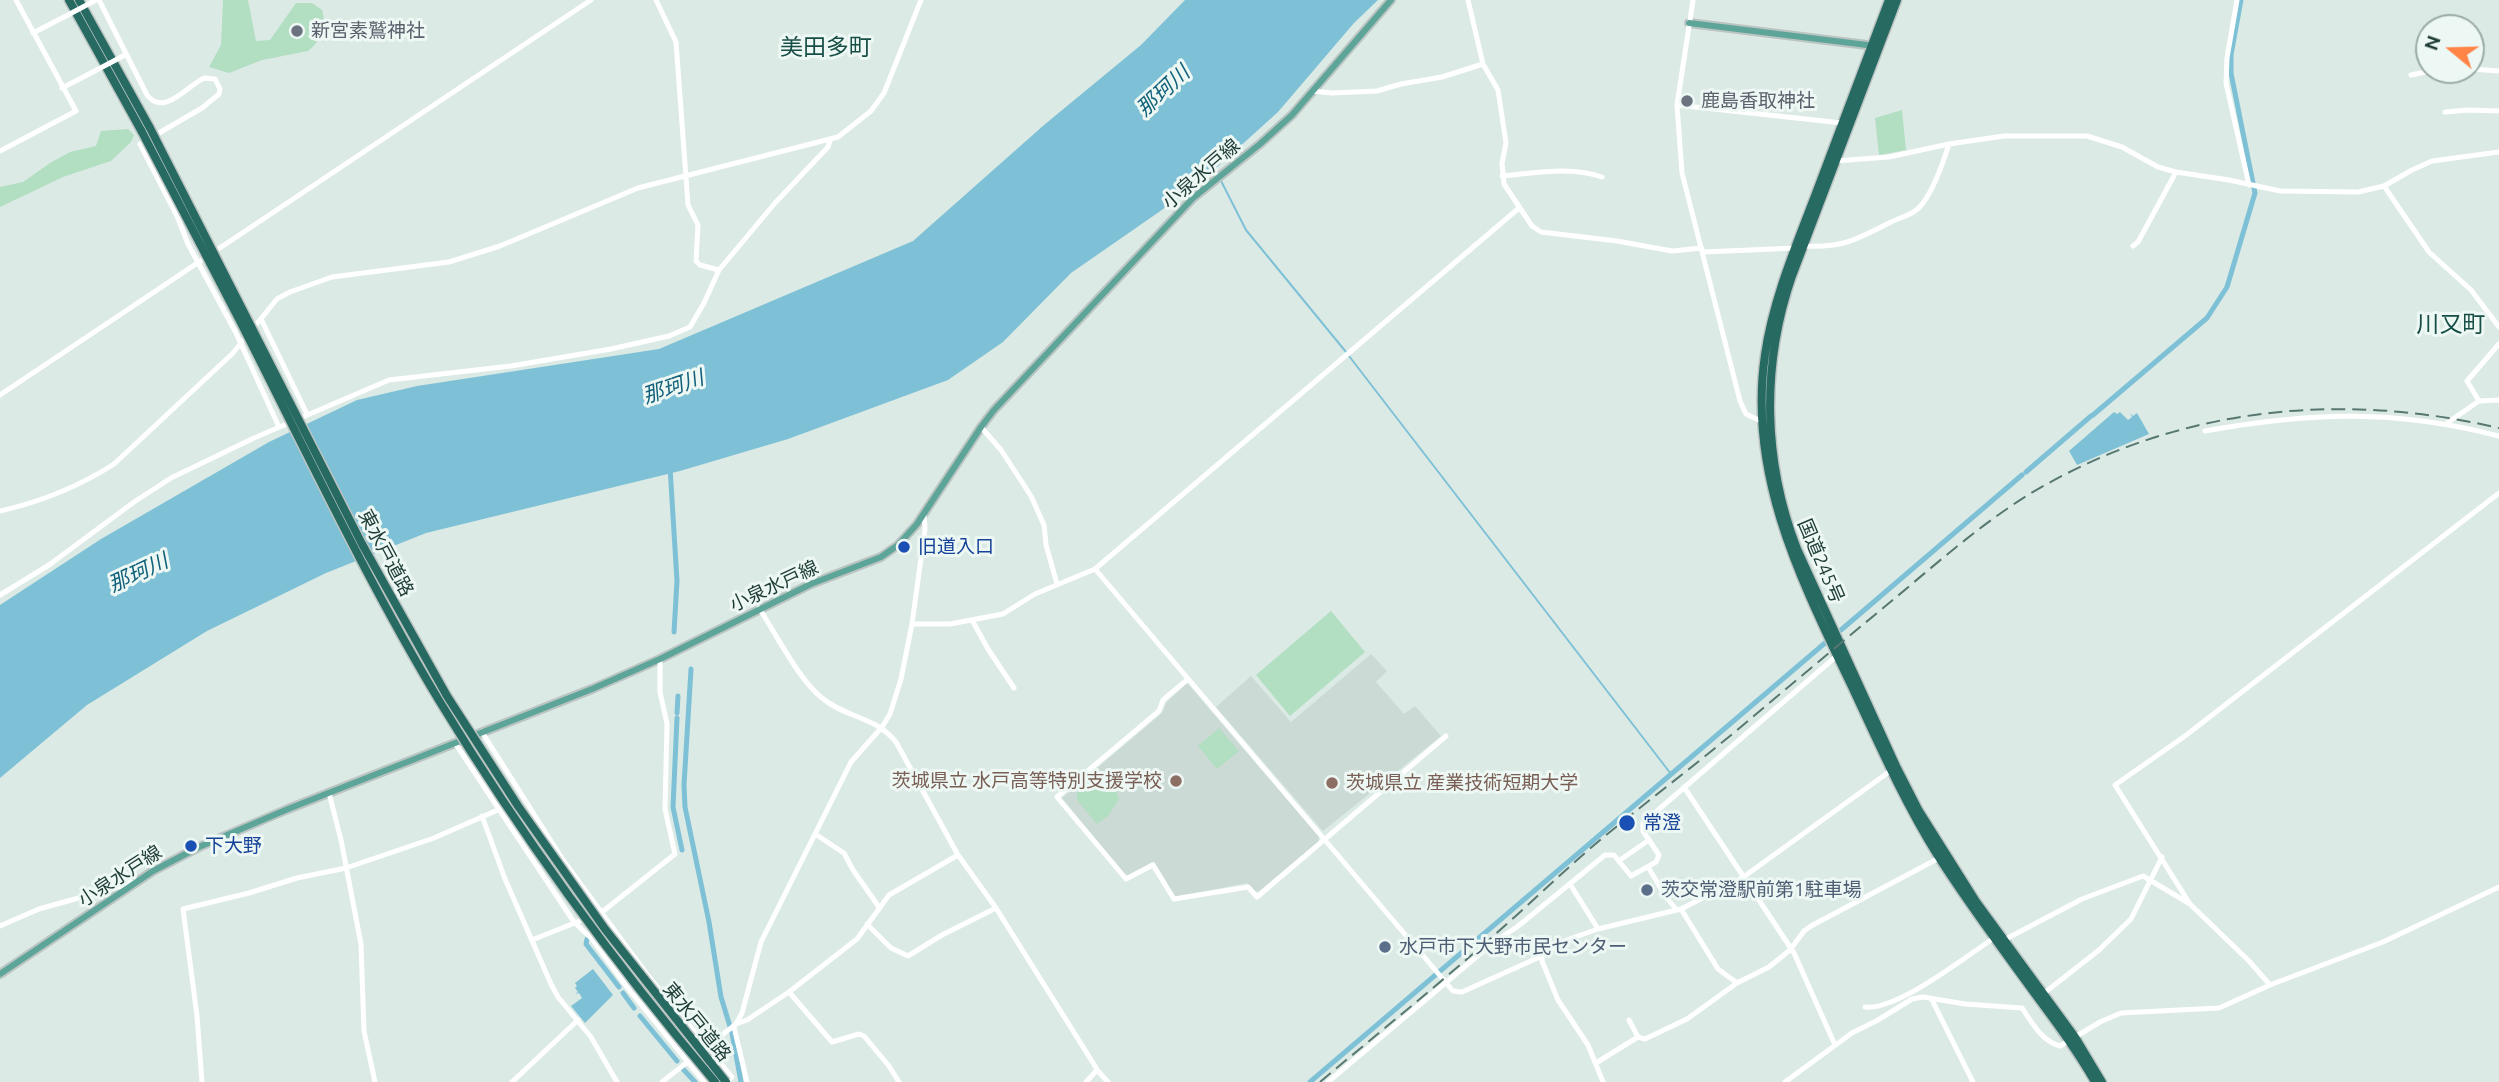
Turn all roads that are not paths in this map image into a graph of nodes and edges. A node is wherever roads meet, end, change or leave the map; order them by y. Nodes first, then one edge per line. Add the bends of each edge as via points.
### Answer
1 (16, 0) edge
2 (69, 0) edge
3 (79, 0) edge
4 (97, 0) edge
5 (591, 0) edge
6 (656, 0) edge
7 (921, 0) edge
8 (1391, 0) edge
9 (1468, 0) edge
10 (1693, 0) edge
11 (1889, 0) edge
12 (1897, 0) edge
13 (2237, 0) edge
14 (1689, 23) junction
15 (33, 33) junction
16 (1875, 47) junction
17 (126, 54) junction
18 (1483, 64) junction
19 (2415, 74) edge
20 (2411, 75) dead end
21 (62, 88) junction
22 (1312, 91) junction
23 (1676, 105) junction
24 (2499, 111) edge
25 (2445, 112) dead end
26 (1842, 123) junction
27 (146, 130) junction
28 (830, 141) junction
29 (1949, 144) junction
30 (0, 151) edge
31 (2499, 152) edge
32 (1833, 160) junction
33 (2176, 172) junction
34 (687, 176) junction
35 (1502, 176) junction
36 (1602, 177) dead end
37 (2253, 186) junction
38 (2384, 186) junction
39 (1519, 208) junction
40 (2133, 246) dead end
41 (1800, 247) junction
42 (1702, 250) junction
43 (198, 263) junction
44 (719, 270) junction
45 (261, 319) junction
46 (2499, 327) edge
47 (2499, 344) edge
48 (240, 346) junction
49 (0, 396) edge
50 (2499, 400) edge
51 (2479, 401) junction
52 (307, 414) junction
53 (1766, 422) junction
54 (2448, 423) junction
55 (279, 427) junction
56 (981, 427) junction
57 (2205, 431) dead end
58 (2499, 436) edge
59 (2499, 493) edge
60 (0, 510) edge
61 (924, 514) junction
62 (1094, 569) junction
63 (1058, 584) junction
64 (0, 595) edge
65 (759, 608) junction
66 (972, 620) junction
67 (912, 624) junction
68 (1840, 653) junction
69 (660, 659) junction
70 (1188, 679) junction
71 (1014, 688) dead end
72 (882, 727) junction
73 (482, 732) junction
74 (1446, 736) dead end
75 (455, 743) junction
76 (1893, 768) junction
77 (1684, 787) junction
78 (329, 793) junction
79 (524, 801) junction
80 (499, 808) junction
81 (482, 816) junction
82 (815, 834) junction
83 (1325, 839) junction
84 (1649, 840) junction
85 (958, 855) junction
86 (1942, 856) junction
87 (2162, 858) junction
88 (1620, 860) junction
89 (1648, 867) junction
90 (346, 868) junction
91 (1742, 878) junction
92 (2150, 880) junction
93 (135, 882) junction
94 (1570, 884) junction
95 (2499, 887) edge
96 (2190, 904) junction
97 (879, 907) junction
98 (996, 908) junction
99 (1679, 909) junction
100 (602, 912) junction
101 (574, 922) junction
102 (867, 924) junction
103 (0, 926) edge
104 (1598, 929) junction
105 (1995, 938) junction
106 (532, 940) junction
107 (2005, 940) junction
108 (1789, 950) junction
109 (1542, 956) junction
110 (0, 974) edge
111 (1446, 983) junction
112 (1737, 983) junction
113 (2270, 985) junction
114 (789, 992) junction
115 (2043, 993) junction
116 (1910, 997) junction
117 (1931, 998) junction
118 (1865, 1007) dead end
119 (578, 1020) junction
120 (1629, 1020) dead end
121 (733, 1028) junction
122 (1638, 1037) junction
123 (2072, 1039) junction
124 (1835, 1045) junction
125 (706, 1046) junction
126 (686, 1062) junction
127 (1596, 1063) junction
128 (1097, 1070) junction
129 (202, 1082) edge
130 (375, 1082) edge
131 (512, 1082) edge
132 (617, 1082) edge
133 (662, 1082) edge
134 (704, 1082) edge
135 (715, 1082) edge
136 (726, 1082) edge
137 (747, 1082) edge
138 (899, 1082) edge
139 (1086, 1082) edge
140 (1108, 1082) edge
141 (1328, 1082) edge
142 (1603, 1082) edge
143 (1786, 1082) edge
144 (1973, 1082) edge
145 (2095, 1082) edge
146 (2102, 1082) edge

1 - 15 street
2 - 27 highway, 東水戸道路
3 - 27 highway, 東水戸道路
4 - 15 street, bridge
4 - 17 street
5 - 43 street
6 - 34 street via 676,42
7 - 28 street via 884,93 860,121
8 - 22 main road, 小泉水戸線
9 - 18 street
10 - 14 street
11 - 16 highway, 国道245号
12 - 16 highway, 国道245号
13 - 37 street via 2227,83
14 - 16 main road
14 - 23 street
15 - 21 street
16 - 26 highway, 国道245号
16 - 32 highway, 国道245号
17 - 21 street, bridge
17 - 43 street via 147,95 158,104 204,78 215,79 219,85 219,94 202,108 140,144
18 - 22 street via 1377,91
18 - 35 street via 1498,90 1506,143
19 - 20 street
21 - 30 street via 76,111
22 - 56 main road, 小泉水戸線 via 1275,132 1186,205
23 - 26 street
23 - 42 street via 1682,173
24 - 25 street
26 - 32 highway, 国道245号
27 - 135 highway, 東水戸道路, bridge via 355,549 440,701 553,872
27 - 136 highway, 東水戸道路, bridge via 362,544 447,696 575,888
28 - 34 street
28 - 44 street
29 - 32 street via 1889,157
29 - 33 street via 2004,136 2088,136
29 - 41 street via 1929,193 1913,214 1849,243
31 - 38 street via 2432,161
32 - 41 highway, 国道245号
33 - 37 street
33 - 40 street
34 - 44 street via 688,205 698,225 696,261
34 - 45 street via 638,188 500,246 449,262 315,282 277,299
35 - 36 street via 1585,171
35 - 39 street
37 - 38 street via 2358,192
38 - 46 street via 2429,252 2471,290
39 - 42 street via 1541,232 1672,251
39 - 62 street
41 - 42 street
41 - 53 highway, 国道245号 via 1778,324
42 - 53 street via 1740,401 1746,414
43 - 48 street
43 - 49 street
44 - 52 street via 695,321 669,336 511,366 388,380
45 - 48 street
45 - 52 street
47 - 51 street via 2467,381
48 - 55 street
48 - 60 street via 114,464 50,496
50 - 51 street
51 - 54 street
52 - 55 street
53 - 68 highway, 国道245号 via 1787,523
54 - 57 street via 2322,415
54 - 58 street
55 - 64 street via 156,488
56 - 61 main road, 小泉水戸線
56 - 63 street via 1002,450 1031,496 1044,525
59 - 87 street via 2196,728 2115,785
61 - 65 main road, 小泉水戸線 via 908,535 881,557
61 - 67 street
62 - 63 street
62 - 70 street
63 - 66 street via 1003,614
65 - 69 main road, 小泉水戸線
65 - 72 street via 813,691
66 - 67 street
66 - 71 street
67 - 72 street via 901,679
68 - 76 highway, 国道245号
68 - 77 street
69 - 73 main road, 小泉水戸線
69 - 100 street via 660,692 667,724 665,808 676,854
70 - 83 street
70 - 83 street via 1163,700 1159,711 1056,797 1126,880 1153,865 1174,900 1248,887 1257,897
72 - 82 street via 851,762
72 - 85 street via 896,742
73 - 75 main road, 小泉水戸線
73 - 79 street
74 - 83 street
75 - 78 main road, 小泉水戸線
75 - 80 street
76 - 86 highway, 国道245号
76 - 91 street
77 - 84 street via 1643,823
77 - 91 street
78 - 90 street
78 - 93 main road, 小泉水戸線 via 199,846
79 - 80 street
79 - 100 street
80 - 81 street
80 - 101 street
81 - 90 street
81 - 106 street
82 - 97 street via 844,853
82 - 121 street via 761,942 742,1013
83 - 111 street
84 - 88 street
84 - 89 street via 1658,855
85 - 97 street via 897,889
85 - 98 street
86 - 105 highway, 国道245号
86 - 107 highway, 国道245号
86 - 108 street via 1811,926
87 - 92 street
87 - 96 street
88 - 89 street via 1631,876
88 - 94 street via 1605,855
89 - 99 street
90 - 129 street via 183,909
90 - 130 street via 361,944 364,1031
91 - 99 street
91 - 108 street
92 - 96 street
92 - 107 street via 2143,876 2082,899
92 - 115 street via 2126,925
93 - 103 street via 39,909
93 - 110 main road, 小泉水戸線
94 - 104 street
94 - 111 street
95 - 113 street via 2383,942
96 - 113 street
97 - 102 street
98 - 102 street via 908,956 891,948
98 - 128 street
99 - 104 street
99 - 112 street via 1718,970
100 - 101 street
100 - 125 street
101 - 106 street
101 - 126 street
102 - 114 street via 857,939
104 - 109 street via 1561,942
105 - 107 street
105 - 116 street
105 - 123 highway, 国道245号
106 - 119 street via 558,997
107 - 115 highway, 国道245号
108 - 112 street via 1769,967
108 - 124 street
109 - 111 street via 1458,993
109 - 127 street via 1558,1000
111 - 141 street
112 - 122 street via 1687,1019 1645,1039
113 - 123 street via 2219,1008 2129,1012 2106,1019
114 - 121 street
114 - 138 street via 832,1042 864,1036
115 - 123 highway, 国道245号
116 - 117 street
116 - 118 street
116 - 124 street
117 - 123 street via 2022,1008 2052,1044 2060,1046
117 - 144 street
119 - 131 street
119 - 132 street
120 - 122 street
121 - 125 street
121 - 137 street
122 - 127 street
123 - 145 highway, 国道245号
123 - 146 highway, 国道245号
124 - 143 street
125 - 126 street
125 - 136 street via 732,1077
126 - 133 street
126 - 134 street
127 - 142 street
128 - 139 street
128 - 140 street

